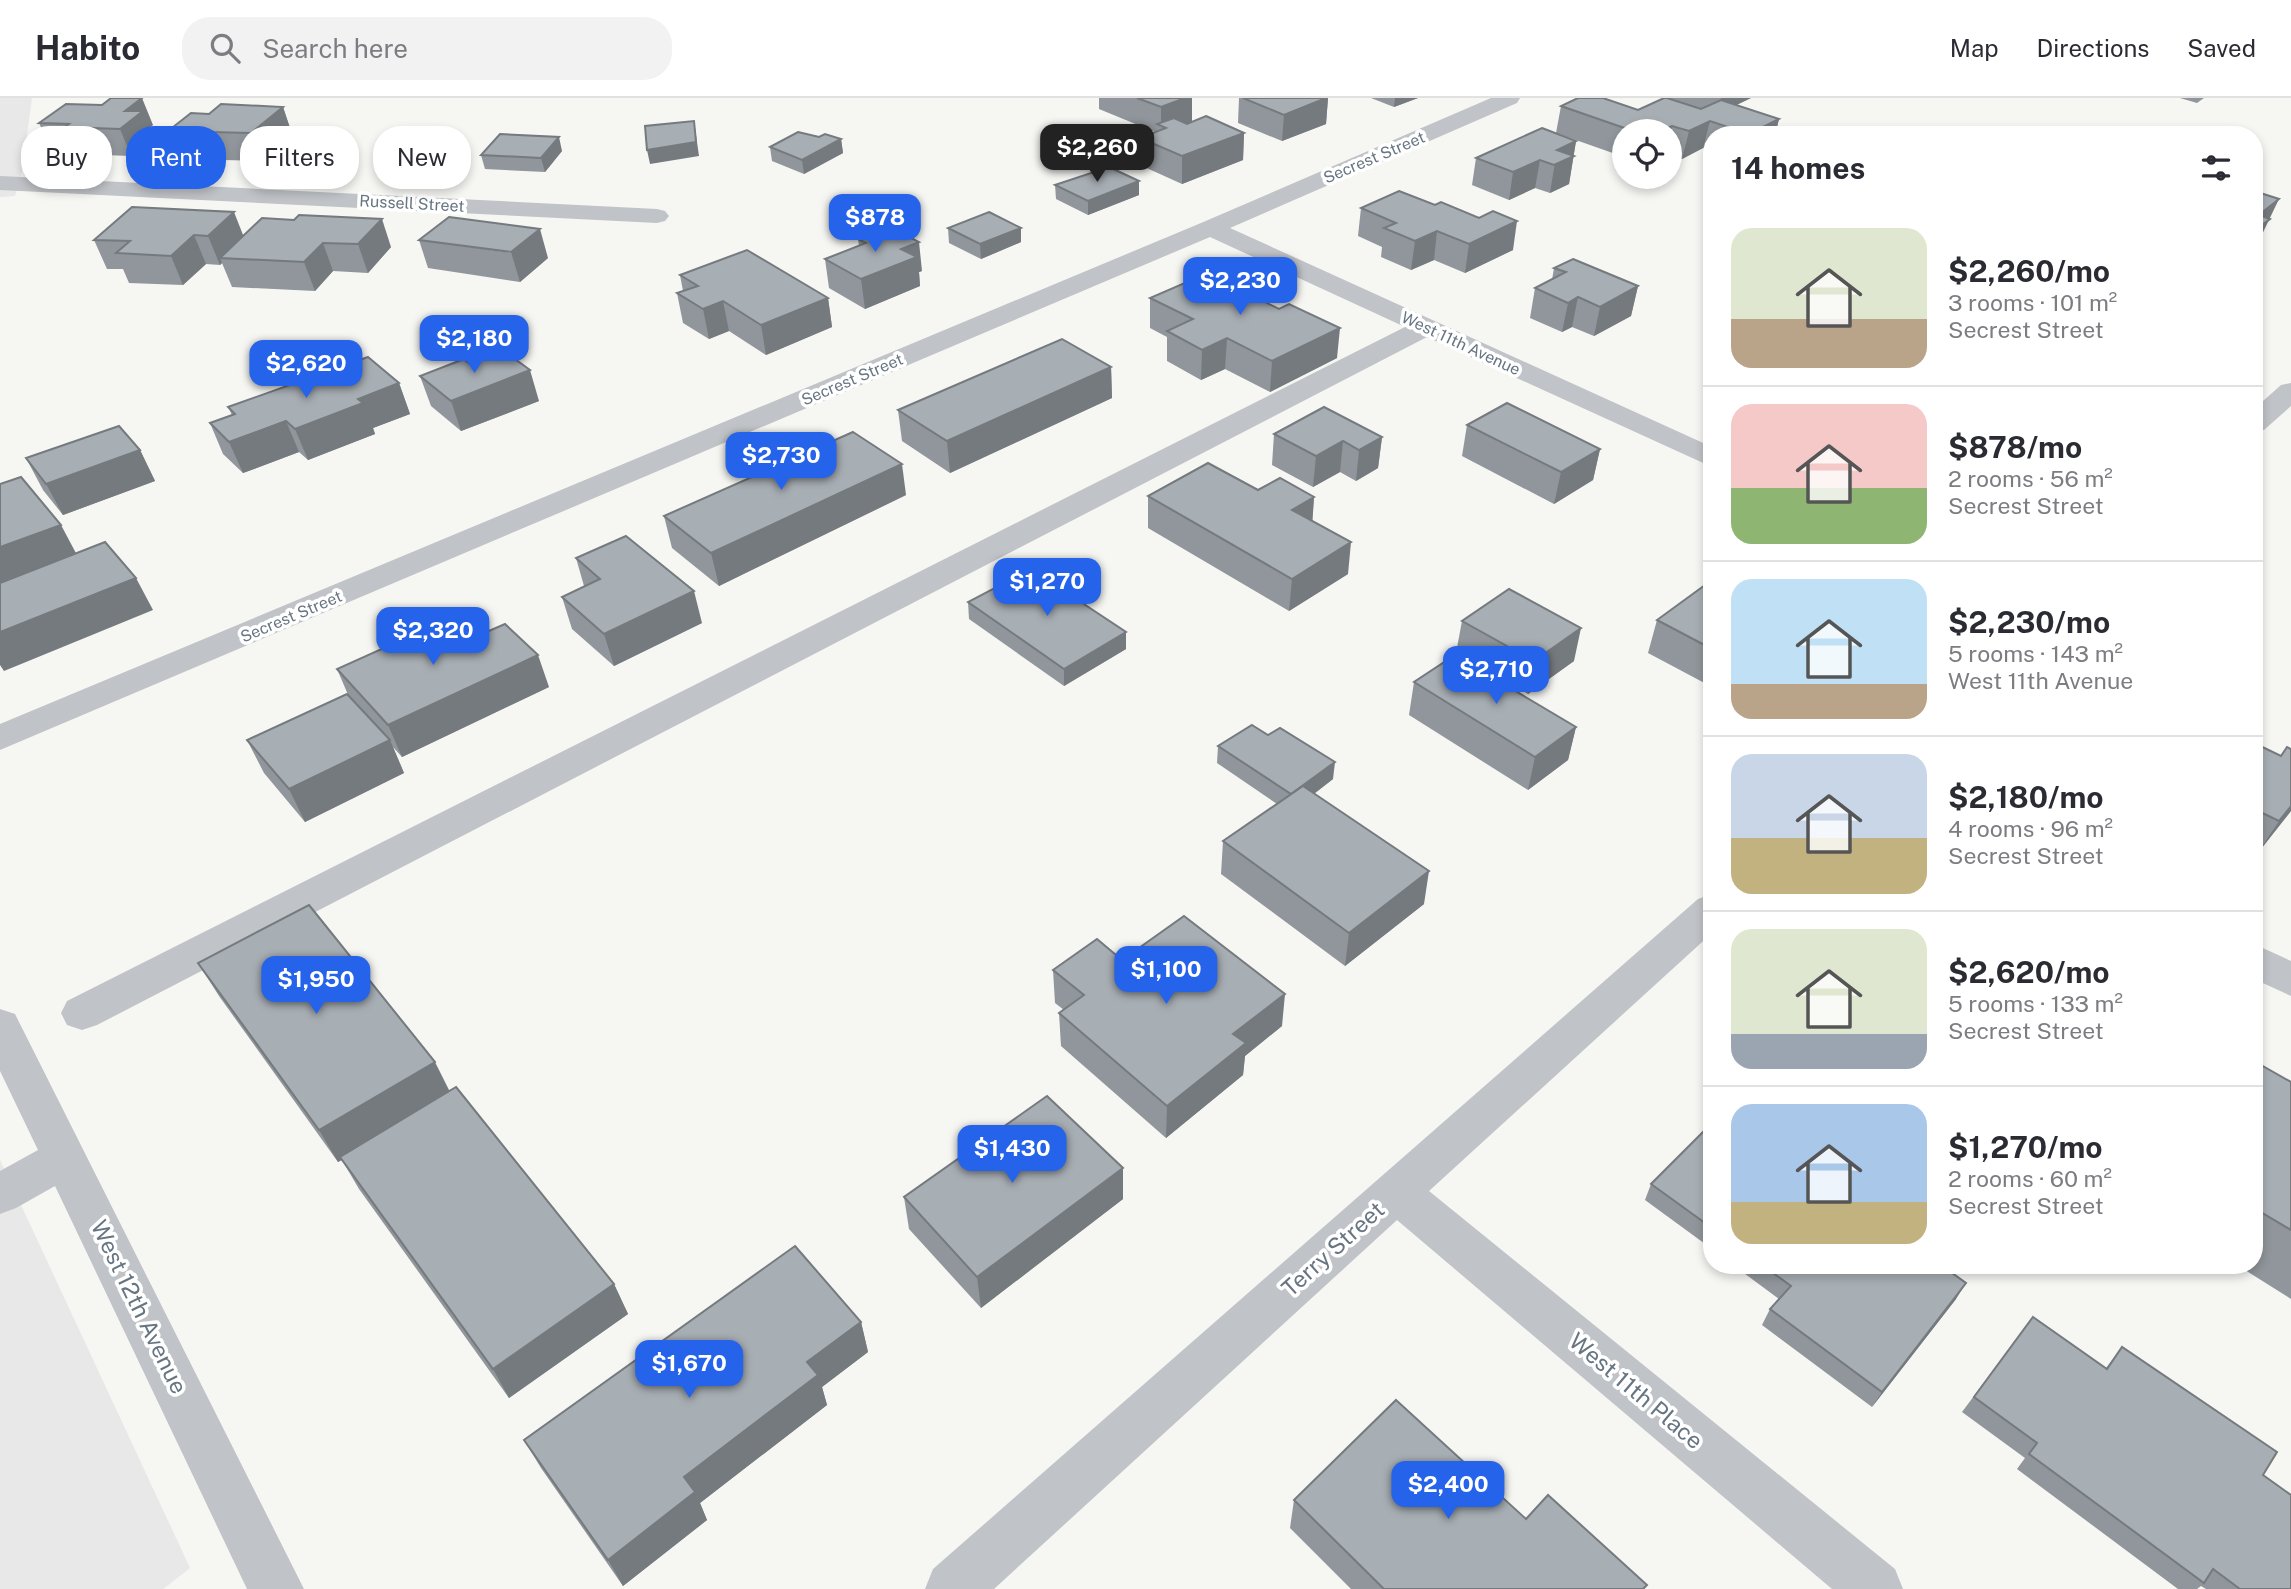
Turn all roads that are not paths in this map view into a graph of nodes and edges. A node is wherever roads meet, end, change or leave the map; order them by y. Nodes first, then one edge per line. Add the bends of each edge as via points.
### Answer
1 (1509, 98) edge
2 (0, 183) edge
3 (657, 216) dead end
4 (1210, 228) junction
5 (1426, 327) junction
6 (2291, 391) edge
7 (2263, 416) edge
8 (1703, 454) edge
9 (0, 738) edge
10 (1703, 917) edge
11 (2263, 965) edge
12 (2291, 979) edge
13 (82, 1013) dead end
14 (2, 1033) edge
15 (65, 1157) junction
16 (1397, 1192) junction
17 (0, 1194) edge
18 (276, 1589) edge
19 (953, 1589) edge
20 (1875, 1589) edge

1 - 4 street, Secrest Street
2 - 3 street, Russell Street
4 - 5 street, West 11th Avenue
4 - 9 street, Secrest Street
5 - 8 street, West 11th Avenue
5 - 13 street
6 - 7 street
10 - 16 street, Terry Street
11 - 12 street
14 - 15 street, West 12th Avenue
15 - 17 street
15 - 18 street, West 12th Avenue
16 - 19 street, Terry Street
16 - 20 street, West 11th Place

